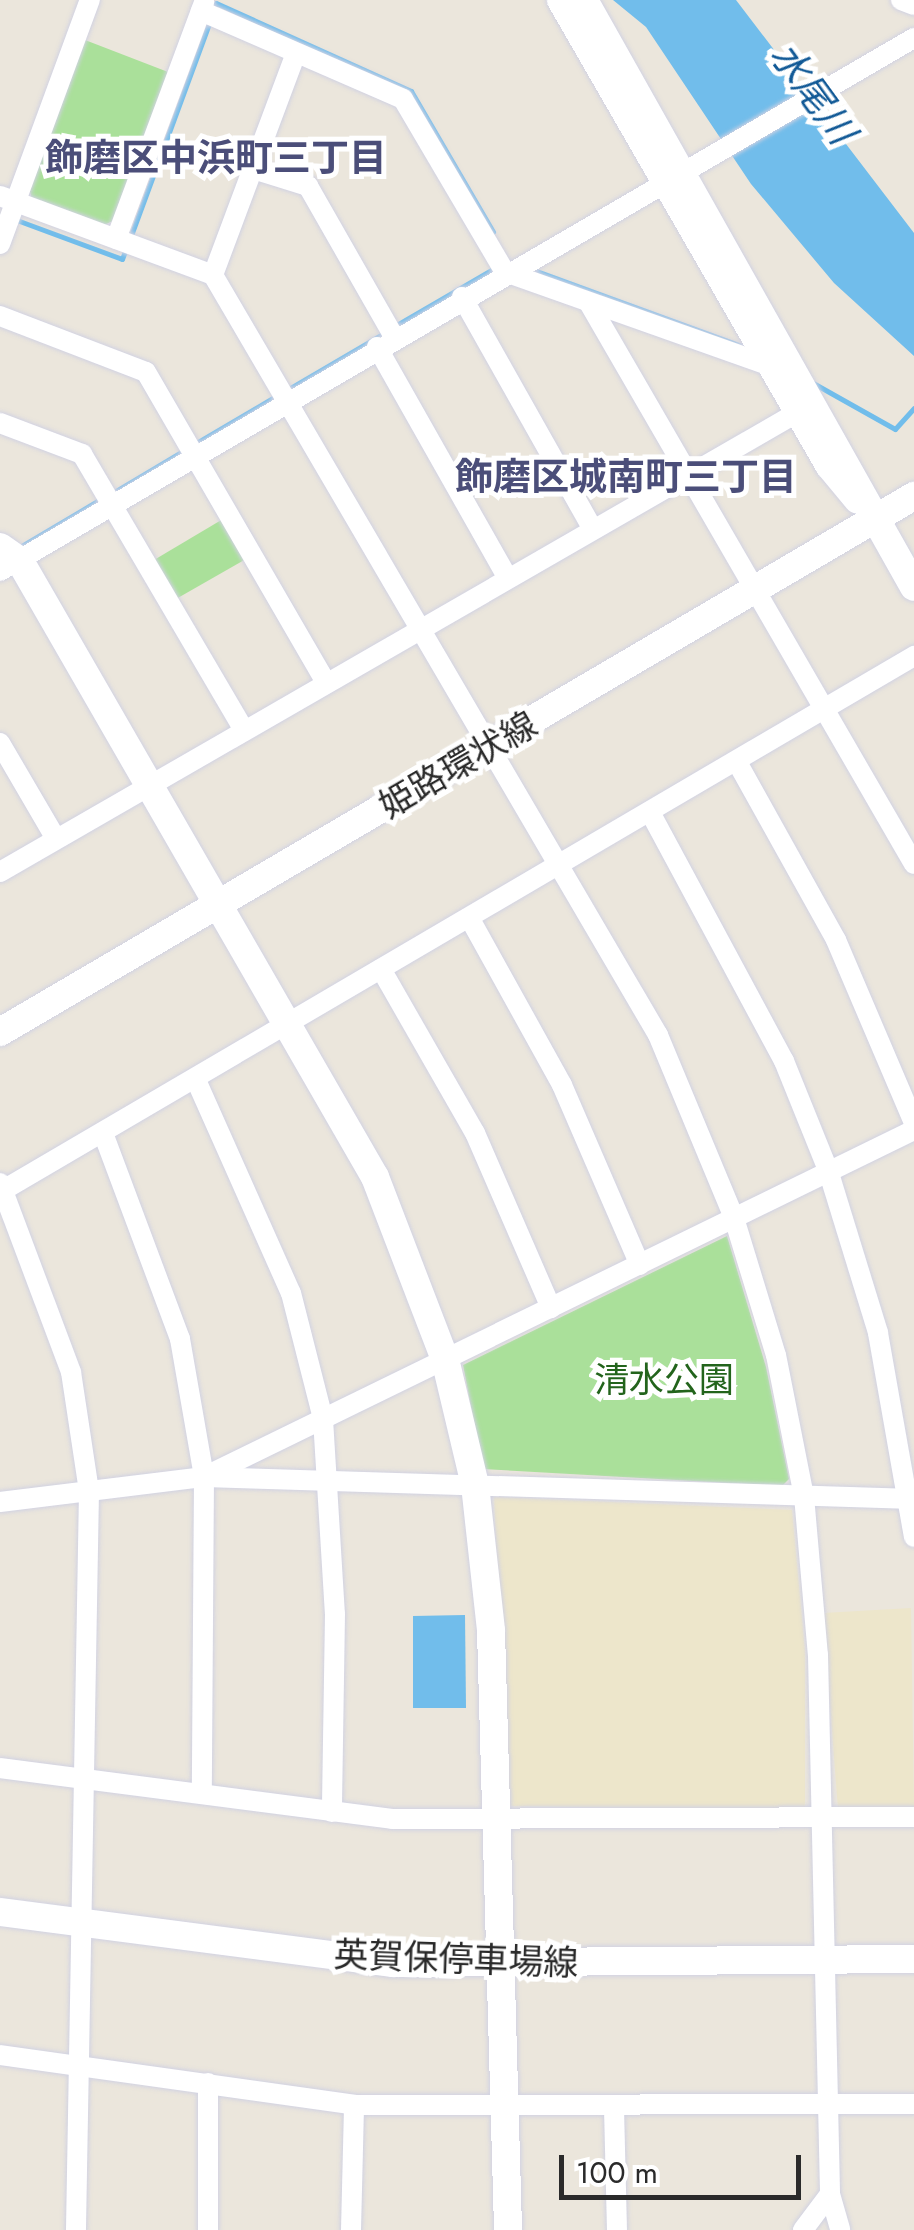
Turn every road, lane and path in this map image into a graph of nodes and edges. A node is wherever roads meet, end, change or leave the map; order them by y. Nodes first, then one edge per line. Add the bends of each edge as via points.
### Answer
1 (90, 0) edge
2 (561, 0) edge
3 (584, 0) edge
4 (902, 0) edge
5 (203, 5) edge
6 (914, 5) edge
7 (914, 38) edge
8 (296, 52) junction
9 (253, 169) junction
10 (672, 174) junction
11 (8, 198) edge
12 (116, 239) junction
13 (0, 244) edge
14 (505, 272) junction
15 (214, 275) junction
16 (462, 297) junction
17 (588, 303) junction
18 (0, 316) edge
19 (386, 342) junction
20 (773, 366) junction
21 (288, 400) junction
22 (800, 411) junction
23 (0, 423) edge
24 (197, 455) junction
25 (688, 472) junction
26 (914, 496) edge
27 (111, 506) junction
28 (875, 520) junction
29 (592, 528) junction
30 (7, 560) edge
31 (507, 577) junction
32 (914, 587) edge
33 (758, 593) junction
34 (419, 628) junction
35 (914, 656) edge
36 (326, 682) junction
37 (825, 710) junction
38 (244, 730) junction
39 (0, 742) edge
40 (489, 746) junction
41 (737, 762) junction
42 (148, 786) junction
43 (652, 814) junction
44 (56, 840) junction
45 (914, 864) edge
46 (559, 867) junction
47 (0, 872) edge
48 (220, 903) junction
49 (470, 919) junction
50 (382, 969) junction
51 (288, 1024) junction
52 (0, 1032) edge
53 (196, 1080) junction
54 (914, 1126) edge
55 (103, 1133) junction
56 (828, 1170) junction
57 (1, 1188) edge
58 (734, 1218) junction
59 (640, 1265) junction
60 (551, 1308) junction
61 (446, 1360) junction
62 (323, 1420) junction
63 (204, 1477) junction
64 (330, 1480) junction
65 (475, 1485) junction
66 (90, 1491) junction
67 (804, 1496) junction
68 (912, 1499) edge
69 (0, 1502) edge
70 (914, 1538) edge
71 (0, 1768) edge
72 (83, 1780) junction
73 (202, 1794) junction
74 (332, 1812) junction
75 (823, 1817) junction
76 (914, 1817) edge
77 (495, 1824) junction
78 (0, 1912) edge
79 (82, 1924) junction
80 (914, 1960) edge
81 (827, 1961) junction
82 (502, 1966) junction
83 (0, 2055) edge
84 (78, 2065) junction
85 (208, 2083) junction
86 (914, 2104) edge
87 (354, 2105) junction
88 (830, 2105) junction
89 (614, 2108) junction
90 (504, 2109) junction
91 (830, 2194) junction
92 (76, 2230) edge
93 (208, 2230) edge
94 (350, 2230) edge
95 (508, 2230) edge
96 (616, 2230) edge
97 (804, 2230) edge
98 (840, 2230) edge

1 - 11 street
2 - 10 street
3 - 10 street
4 - 6 street
5 - 8 street via 221,20
5 - 12 street
7 - 10 street
8 - 9 street
8 - 14 street via 403,100
9 - 15 street
9 - 19 street via 308,186
10 - 14 street
10 - 20 street
10 - 28 street via 848,455
11 - 12 street
11 - 13 street
12 - 15 street
14 - 16 street
14 - 17 street
15 - 21 street
16 - 19 street
16 - 29 street
17 - 20 street
17 - 25 street
18 - 24 street via 146,372
19 - 21 street
19 - 31 street
20 - 22 street
21 - 24 street
21 - 34 street
22 - 25 street
22 - 28 street
23 - 27 street via 82,454
24 - 27 street
24 - 36 street
25 - 29 street
25 - 33 street
26 - 28 street, 姫路環状線
27 - 30 street
27 - 38 street
28 - 32 street
28 - 33 street, 姫路環状線
29 - 31 street
30 - 42 street
31 - 34 street
33 - 37 street
33 - 40 street, 姫路環状線
34 - 36 street
34 - 40 street
35 - 37 street
36 - 38 street
37 - 41 street
37 - 45 street
38 - 42 street
39 - 44 street
40 - 46 street
40 - 48 street, 姫路環状線
41 - 43 street
41 - 54 street via 836,940
42 - 44 street
42 - 48 street
43 - 46 street
43 - 56 street via 775,1044
44 - 47 street
46 - 49 street
46 - 58 street via 658,1035
48 - 51 street
48 - 52 street, 姫路環状線
49 - 50 street
49 - 59 street via 562,1085
50 - 51 street
50 - 60 street via 475,1133
51 - 53 street
51 - 61 street via 375,1178
53 - 55 street
53 - 62 street via 292,1293
54 - 56 street
55 - 57 street
55 - 63 street via 180,1339
56 - 58 street
56 - 68 street via 878,1333
57 - 66 street via 70,1372
58 - 59 street
58 - 67 street via 776,1356
59 - 60 street
60 - 61 street
61 - 62 street
61 - 65 street
62 - 63 street
62 - 64 street
63 - 64 street
63 - 66 street
63 - 73 street
64 - 65 street
64 - 74 street
65 - 67 street
65 - 77 street via 491,1631
66 - 69 street
66 - 72 street
67 - 68 street
67 - 75 street
68 - 70 street
71 - 72 street
72 - 73 street
72 - 79 street
73 - 74 street
74 - 77 street
75 - 76 street
75 - 77 street
75 - 81 street
77 - 82 street
78 - 79 street, 英賀保停車場線
79 - 82 street, 英賀保停車場線 via 392,1963
79 - 84 street
80 - 81 street, 英賀保停車場線
81 - 82 street, 英賀保停車場線
81 - 88 street
82 - 90 street
83 - 84 street
84 - 85 street
84 - 92 street
85 - 87 street
85 - 93 street
86 - 88 street
87 - 90 street
87 - 94 street
88 - 89 street
88 - 91 street
89 - 90 street
89 - 96 street
90 - 95 street
91 - 97 street
91 - 98 street

